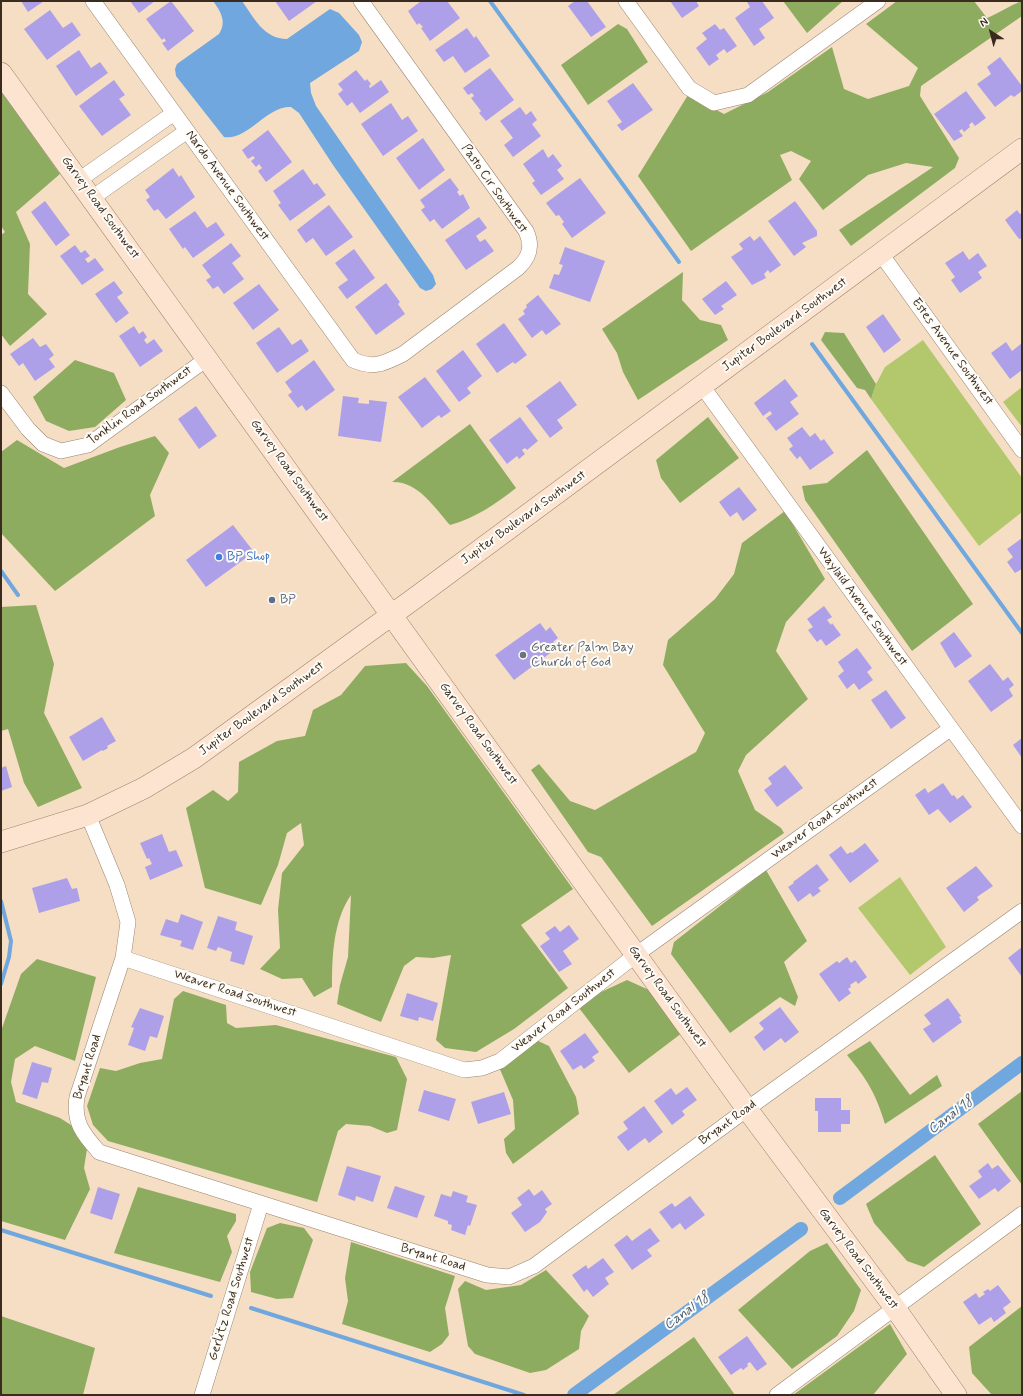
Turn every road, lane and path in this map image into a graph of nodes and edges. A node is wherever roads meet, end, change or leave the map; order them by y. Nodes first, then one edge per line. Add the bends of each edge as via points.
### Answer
1 (93, 1) edge
2 (361, 1) edge
3 (626, 1) edge
4 (868, 4) edge
5 (1, 73) edge
6 (174, 113) junction
7 (187, 131) junction
8 (1022, 149) edge
9 (79, 180) junction
10 (92, 198) junction
11 (881, 254) junction
12 (208, 358) junction
13 (366, 366) joint
14 (702, 386) junction
15 (1, 392) edge
16 (1022, 450) edge
17 (392, 614) junction
18 (950, 729) junction
19 (88, 815) junction
20 (1022, 826) edge
21 (1, 842) edge
22 (1022, 912) edge
23 (637, 954) junction
24 (123, 958) junction
25 (747, 1109) junction
26 (261, 1204) junction
27 (1022, 1214) edge
28 (895, 1308) junction
29 (202, 1395) edge
30 (777, 1395) edge
31 (956, 1395) edge

1 - 6 street, Nardo Avenue Southwest
2 - 13 street, Pasto Cir Southwest via 526,231 530,245 526,260 518,268 403,354 384,364
3 - 4 street via 689,88 714,103 748,95
5 - 9 street, Garvey Road Southwest
6 - 7 street, Nardo Avenue Southwest
6 - 9 street
7 - 10 street
7 - 13 street, Nardo Avenue Southwest via 352,360
8 - 11 street, Jupiter Boulevard Southwest
9 - 10 street, Garvey Road Southwest
10 - 12 street, Garvey Road Southwest
11 - 14 street, Jupiter Boulevard Southwest
11 - 16 street, Estes Avenue Southwest
12 - 15 street, Tonklin Road Southwest via 88,445 61,451 43,444 28,429
12 - 17 street, Garvey Road Southwest
14 - 17 street, Jupiter Boulevard Southwest
14 - 18 street, Waylaid Avenue Southwest
17 - 19 street, Jupiter Boulevard Southwest via 194,758 144,788
17 - 23 street, Garvey Road Southwest
18 - 20 street, Waylaid Avenue Southwest
18 - 23 street, Weaver Road Southwest
19 - 21 street, Jupiter Boulevard Southwest
19 - 24 street, Bryant Road via 117,885 128,922
22 - 25 street, Bryant Road
23 - 24 street, Weaver Road Southwest via 500,1061 482,1068 464,1070
23 - 25 street, Garvey Road Southwest
24 - 26 street, Bryant Road via 77,1097 75,1112 83,1134 99,1152
25 - 26 street, Bryant Road via 534,1266 509,1277 487,1275
25 - 28 street, Garvey Road Southwest
26 - 29 street, Gerlitz Road Southwest
27 - 28 street
28 - 30 street
28 - 31 street, Garvey Road Southwest

